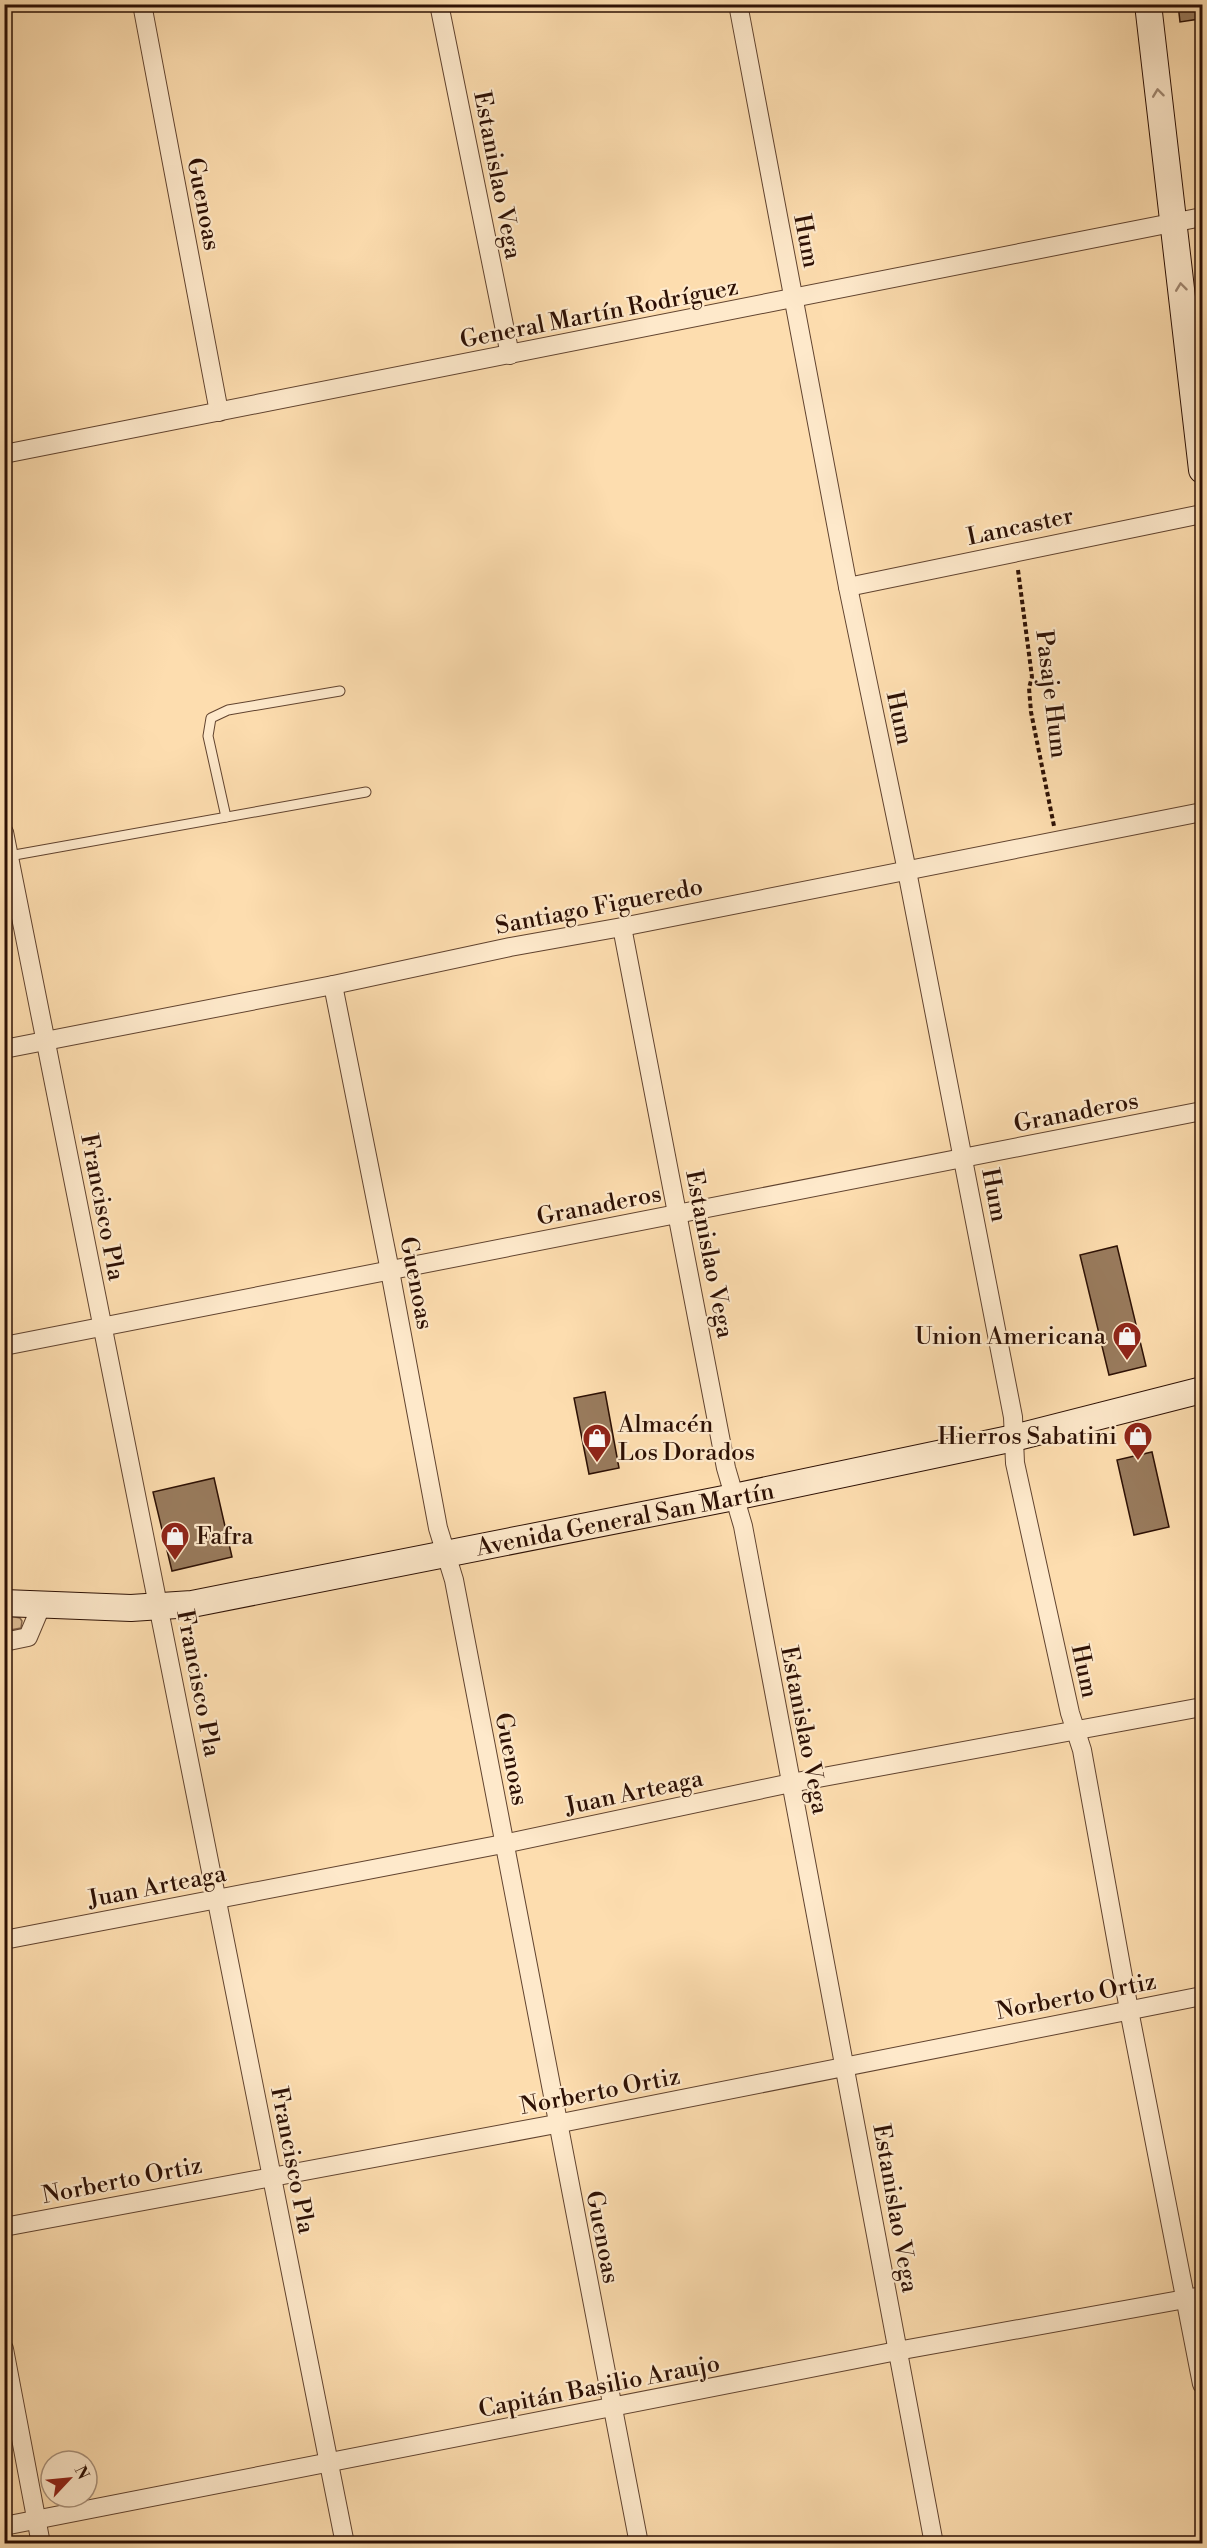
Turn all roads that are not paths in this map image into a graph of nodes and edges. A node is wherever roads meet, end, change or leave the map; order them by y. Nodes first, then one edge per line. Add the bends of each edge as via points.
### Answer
1 (142, 4) edge
2 (439, 4) edge
3 (1148, 4) edge
4 (737, 8) edge
5 (1203, 217) edge
6 (1173, 223) junction
7 (794, 299) junction
8 (510, 355) junction
9 (219, 412) junction
10 (4, 454) edge
11 (1203, 470) edge
12 (1203, 514) edge
13 (848, 587) junction
14 (340, 691) dead end
15 (366, 792) dead end
16 (1203, 812) edge
17 (226, 817) junction
18 (4, 832) edge
19 (9, 856) junction
20 (907, 871) junction
21 (622, 927) junction
22 (333, 985) junction
23 (46, 1041) junction
24 (4, 1049) edge
25 (1203, 1111) edge
26 (963, 1159) junction
27 (678, 1214) junction
28 (390, 1271) junction
29 (103, 1326) junction
30 (4, 1346) edge
31 (1203, 1390) edge
32 (1014, 1438) junction
33 (734, 1497) junction
34 (446, 1555) junction
35 (4, 1603) edge
36 (42, 1604) junction
37 (159, 1607) junction
38 (4, 1642) edge
39 (1203, 1707) edge
40 (1075, 1731) junction
41 (791, 1783) junction
42 (503, 1844) junction
43 (218, 1898) junction
44 (4, 1940) edge
45 (1203, 1996) edge
46 (1129, 2010) junction
47 (846, 2067) junction
48 (556, 2124) junction
49 (272, 2176) junction
50 (4, 2227) edge
51 (1194, 2298) edge
52 (4, 2349) edge
53 (897, 2351) junction
54 (1203, 2384) edge
55 (612, 2408) junction
56 (329, 2462) junction
57 (36, 2520) junction
58 (4, 2526) edge
59 (41, 2544) edge
60 (345, 2544) edge
61 (639, 2544) edge
62 (934, 2544) edge

1 - 9 street, Guenoas
2 - 8 street, Estanislao Vega
6 -> 3 main road
4 - 7 street, Hum
5 - 6 street, General Martín Rodríguez
6 - 7 street, General Martín Rodríguez
11 -> 6 main road
7 - 8 street, General Martín Rodríguez
7 - 13 street, Hum
8 - 9 street, General Martín Rodríguez
9 - 10 street, General Martín Rodríguez
12 - 13 street, Lancaster
13 - 20 street, Hum
14 - 17 lane via 228,710 211,718 208,736
15 - 17 lane
16 - 20 street, Santiago Figueredo
17 - 19 lane
18 - 19 street, Francisco Pla
19 - 23 street, Francisco Pla
20 - 21 street, Santiago Figueredo
20 - 26 street, Hum
21 - 22 street, Santiago Figueredo
21 - 27 street, Estanislao Vega
22 - 23 street, Santiago Figueredo
22 - 28 street, Guenoas
23 - 24 street, Santiago Figueredo
23 - 29 street, Francisco Pla
25 - 26 street, Granaderos
26 - 27 street, Granaderos
26 - 32 street, Hum
27 - 28 street, Granaderos
27 - 33 street, Estanislao Vega
28 - 29 street, Granaderos
28 - 34 street, Guenoas
29 - 30 street, Granaderos
29 - 37 street, Francisco Pla
31 - 32 main road, Avenida General San Martín
32 - 33 main road, Avenida General San Martín
32 - 40 street, Hum via 1015,1463
33 - 34 main road, Avenida General San Martín
33 - 41 street, Estanislao Vega via 743,1526
34 - 37 main road, Avenida General San Martín
34 - 42 street, Guenoas via 454,1580
35 - 36 main road, Avenida General San Martín
36 - 37 main road, Avenida General San Martín
36 - 38 street via 28,1637
37 - 43 street, Francisco Pla
39 - 40 street, Juan Arteaga
40 - 41 street, Juan Arteaga
40 - 46 street, Hum via 1082,1750
41 - 42 street, Juan Arteaga
41 - 47 street, Estanislao Vega
42 - 43 street, Juan Arteaga
42 - 48 street, Guenoas
43 - 44 street, Juan Arteaga
43 - 49 street, Francisco Pla
45 - 46 street, Norberto Ortiz
46 - 47 street, Norberto Ortiz
46 - 51 street, Hum
47 - 48 street, Norberto Ortiz
47 - 53 street, Estanislao Vega
48 - 49 street, Norberto Ortiz
48 - 55 street, Guenoas
49 - 50 street, Norberto Ortiz
49 - 56 street, Francisco Pla
51 - 53 street, Capitán Basilio Araujo
51 - 54 street, Hum
52 - 57 street
53 - 55 street, Capitán Basilio Araujo
53 - 62 street, Estanislao Vega
55 - 56 street, Capitán Basilio Araujo
55 - 61 street, Guenoas
56 - 57 street, Capitán Basilio Araujo
56 - 60 street, Francisco Pla
57 - 58 street, Capitán Basilio Araujo
57 - 59 street

